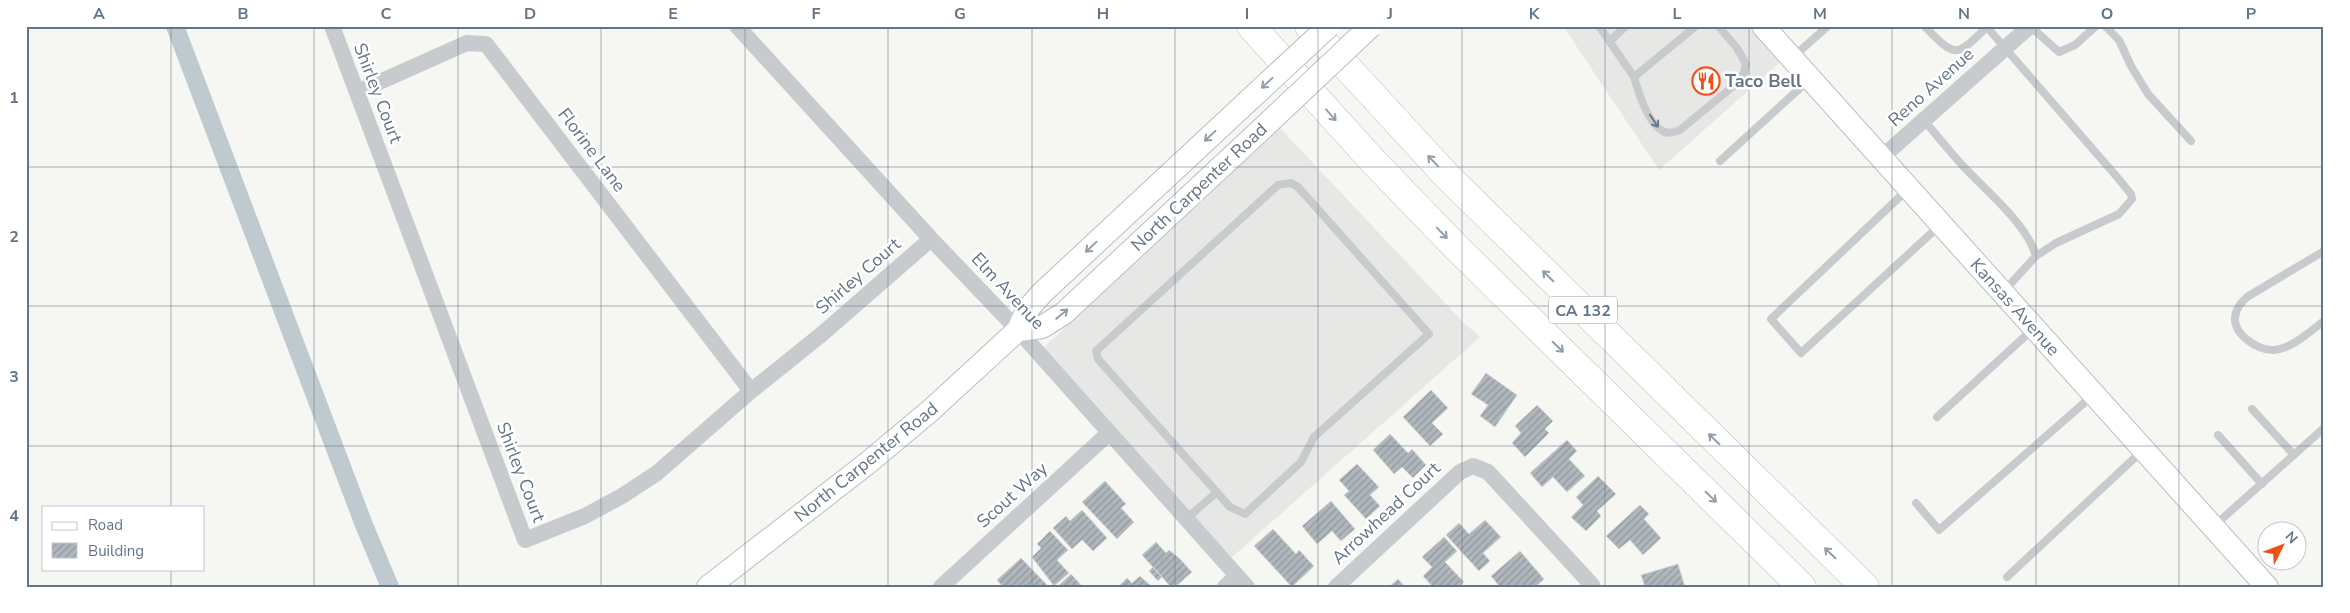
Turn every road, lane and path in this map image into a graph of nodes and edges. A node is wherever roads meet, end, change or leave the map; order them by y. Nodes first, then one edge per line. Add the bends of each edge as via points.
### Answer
1 (332, 26) edge
2 (736, 26) edge
3 (1251, 26) edge
4 (1309, 26) edge
5 (1329, 26) edge
6 (1371, 26) edge
7 (1599, 26) edge
8 (1626, 26) edge
9 (1695, 26) edge
10 (1718, 26) edge
11 (1764, 26) edge
12 (1828, 26) edge
13 (1924, 26) edge
14 (1986, 26) edge
15 (2030, 26) edge
16 (2096, 26) edge
17 (2105, 26) edge
18 (1610, 41) junction
19 (2005, 48) junction
20 (1792, 58) junction
21 (1634, 77) junction
22 (1810, 78) junction
23 (356, 92) junction
24 (1924, 120) junction
25 (2191, 141) dead end
26 (1882, 158) junction
27 (1720, 161) dead end
28 (1909, 188) junction
29 (1941, 224) junction
30 (931, 239) junction
31 (2324, 251) edge
32 (2036, 256) junction
33 (2002, 292) junction
34 (2324, 321) edge
35 (2034, 328) junction
36 (1018, 330) junction
37 (751, 391) junction
38 (2094, 394) junction
39 (2252, 409) dead end
40 (1937, 417) dead end
41 (2324, 428) edge
42 (1109, 433) junction
43 (2218, 435) dead end
44 (2144, 450) junction
45 (2294, 455) junction
46 (2262, 484) junction
47 (1217, 492) junction
48 (1916, 503) dead end
49 (1186, 519) junction
50 (2213, 527) junction
51 (2007, 577) dead end
52 (1242, 581) edge
53 (708, 587) edge
54 (942, 587) edge
55 (1225, 587) edge
56 (1336, 587) edge
57 (1591, 587) edge
58 (1802, 587) edge
59 (1865, 587) edge
60 (2267, 587) edge

1 - 23 street, Shirley Court
2 - 30 street, Elm Avenue
3 -> 58 highway, CA 132 via 1457,248
59 -> 4 highway, CA 132 via 1446,175
5 -> 36 main road, North Carpenter Road, bridge via 1042,293 1027,310
36 -> 6 main road, North Carpenter Road, bridge via 1042,327 1063,314
7 - 18 lane
8 - 18 lane
9 - 21 lane
21 -> 10 lane via 1643,103 1661,130 1670,133 1680,130 1744,73 1746,64
11 - 20 main road, Kansas Avenue
12 - 20 lane
13 - 14 lane via 1946,49 1955,52 1964,49
14 - 19 lane
15 - 16 lane via 2059,52 2075,45
15 - 19 street, Reno Avenue
17 - 25 lane via 2119,40 2148,94
18 - 21 lane
19 - 24 street, Reno Avenue
19 - 32 lane via 2117,177 2132,200 2119,214 2056,242
20 - 22 main road, Kansas Avenue
22 - 26 main road, Kansas Avenue
22 - 27 lane
23 - 37 street, Florine Lane via 466,43 486,44
23 - 37 street, Shirley Court via 525,540 585,516 657,474
24 - 26 street, Reno Avenue
24 - 32 lane via 2016,222 2032,244
26 - 28 main road, Kansas Avenue
28 - 29 main road, Kansas Avenue
28 - 29 lane via 1772,319 1801,353
29 - 33 main road, Kansas Avenue
30 - 36 street, Elm Avenue
30 - 37 street, Shirley Court
31 - 34 lane via 2247,297 2238,306 2234,318 2242,335 2256,346 2272,350 2288,347
32 - 33 lane
33 - 35 main road, Kansas Avenue
35 - 38 main road, Kansas Avenue
35 - 40 lane
36 - 42 street, Elm Avenue
36 - 53 main road, North Carpenter Road via 924,416
38 - 44 main road, Kansas Avenue
38 - 48 lane via 1939,530
39 - 45 lane
41 - 45 lane
42 - 49 street, Elm Avenue
42 - 54 street, Scout Way
43 - 46 lane
44 - 50 main road, Kansas Avenue
44 - 51 lane
45 - 46 lane
46 - 50 lane
47 - 47 lane via 1098,359 1096,351 1278,185 1291,183 1429,334 1314,437 1301,462 1245,514 1230,507
47 - 49 lane
49 - 52 street, Elm Avenue
50 - 60 main road, Kansas Avenue
52 - 55 street
56 - 57 street, Arrowhead Court via 1460,472 1473,466 1488,472 1592,584

